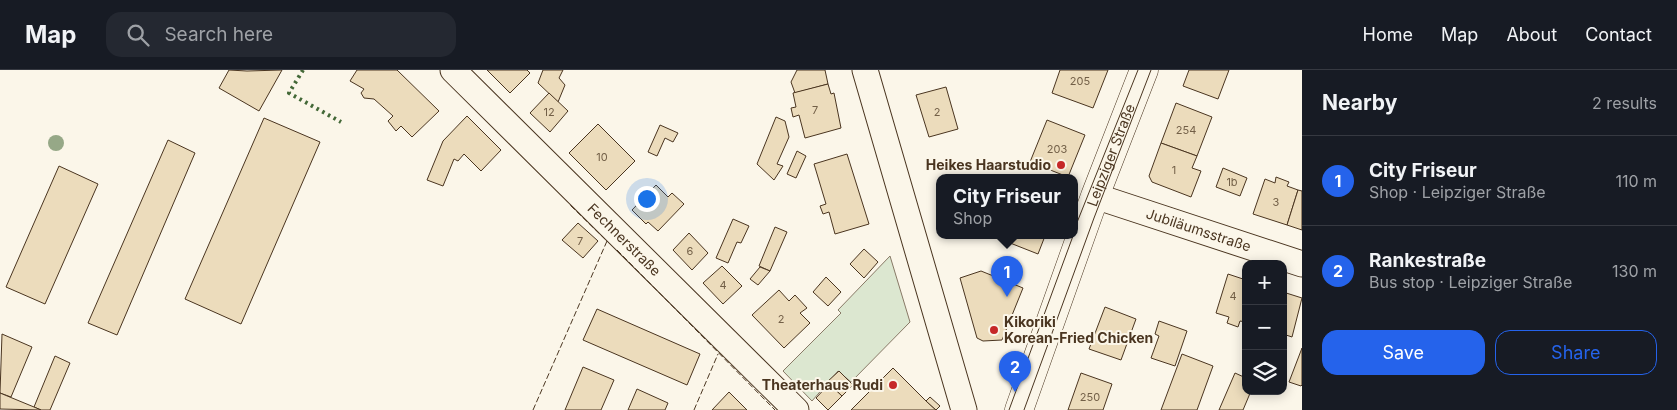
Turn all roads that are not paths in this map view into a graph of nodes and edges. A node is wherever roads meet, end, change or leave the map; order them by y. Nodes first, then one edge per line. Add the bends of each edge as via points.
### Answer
1 (453, 70) edge
2 (865, 70) edge
3 (1144, 70) edge
4 (1095, 196) junction
5 (1302, 264) edge
6 (796, 410) edge
7 (964, 410) edge
8 (1019, 410) edge

1 - 6 street, Fechnerstraße
2 - 7 street
3 - 4 main road, Leipziger Straße
4 - 5 street, Jubiläumsstraße
4 - 8 main road, Leipziger Straße

